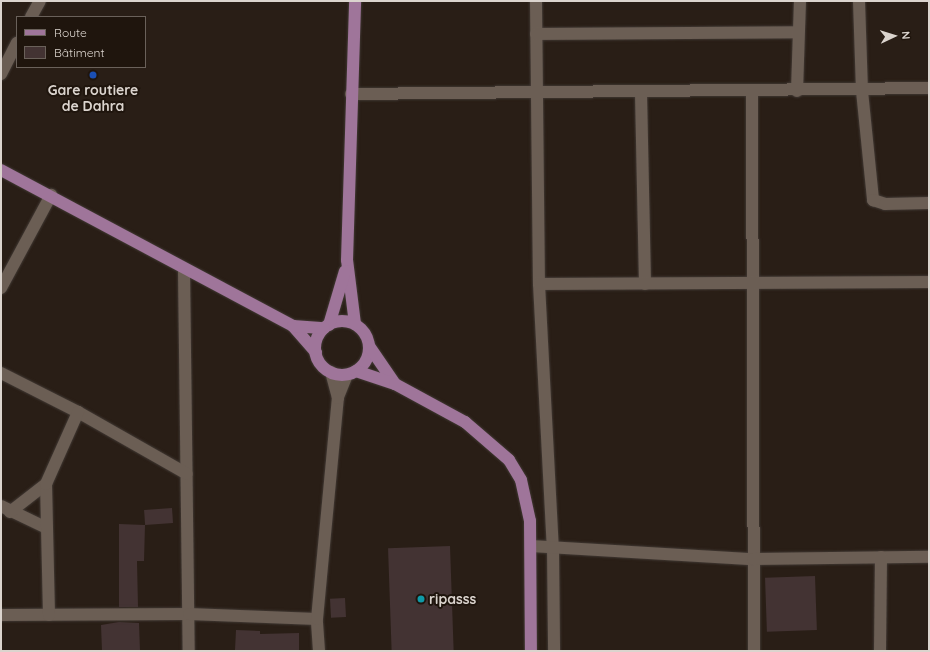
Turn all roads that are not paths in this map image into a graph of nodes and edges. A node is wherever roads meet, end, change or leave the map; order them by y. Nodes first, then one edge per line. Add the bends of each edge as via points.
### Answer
1 (40, 1) edge
2 (355, 1) edge
3 (536, 1) edge
4 (800, 1) edge
5 (859, 1) edge
6 (32, 16) edge
7 (798, 32) junction
8 (536, 34) junction
9 (16, 45) edge
10 (2, 71) edge
11 (929, 88) edge
12 (797, 91) junction
13 (862, 91) junction
14 (752, 92) junction
15 (537, 93) junction
16 (641, 93) junction
17 (351, 94) junction
18 (1, 170) edge
19 (51, 195) junction
20 (929, 203) edge
21 (347, 260) junction
22 (184, 269) junction
23 (929, 282) edge
24 (752, 283) junction
25 (540, 284) junction
26 (645, 284) junction
27 (1, 288) edge
28 (355, 324) junction
29 (293, 326) junction
30 (326, 327) junction
31 (369, 346) junction
32 (316, 352) junction
33 (331, 372) junction
34 (1, 373) edge
35 (352, 373) junction
36 (395, 384) junction
37 (338, 398) junction
38 (78, 412) junction
39 (187, 474) junction
40 (46, 484) junction
41 (6, 509) edge
42 (47, 528) junction
43 (531, 546) junction
44 (553, 548) junction
45 (881, 557) junction
46 (929, 557) edge
47 (753, 559) junction
48 (189, 614) junction
49 (1, 615) edge
50 (49, 615) junction
51 (317, 619) junction
52 (189, 651) edge
53 (319, 651) edge
54 (531, 651) edge
55 (554, 651) edge
56 (754, 651) edge
57 (880, 651) edge

1 - 6 street
2 - 17 main road
3 - 8 street
4 - 7 street
5 - 13 street
7 - 8 street
7 - 12 street
8 - 15 street
9 - 10 street
11 - 13 street
12 - 13 street
12 - 14 street
13 - 20 street via 873,200 885,204
14 - 16 street
14 - 24 street
15 - 16 street
15 - 17 street
15 - 25 street
16 - 26 street
17 - 21 main road
18 - 19 main road
19 - 22 main road
19 - 27 street
21 - 28 main road
21 - 30 main road
22 - 29 main road
22 - 39 street
23 - 24 street
24 - 26 street
24 - 47 street
25 - 26 street
25 - 44 street
28 - 30 main road via 344,321
28 - 31 main road via 365,333
29 - 30 main road
29 - 32 main road
30 - 32 main road via 318,336
31 - 35 main road via 366,360
31 - 36 main road
32 - 33 main road via 322,366
33 - 35 main road
33 - 37 street
34 - 38 street
35 - 36 main road
35 - 37 street
36 - 43 main road via 465,422 509,460 521,480 527,501
37 - 51 street
38 - 39 street
38 - 40 street
39 - 48 street
40 - 41 street
40 - 42 street
41 - 42 street
42 - 50 street
43 - 44 street
43 - 54 main road
44 - 47 street
44 - 55 street
45 - 46 street
45 - 47 street
45 - 57 street
47 - 56 street
48 - 50 street
48 - 51 street
48 - 52 street
49 - 50 street
51 - 53 street

